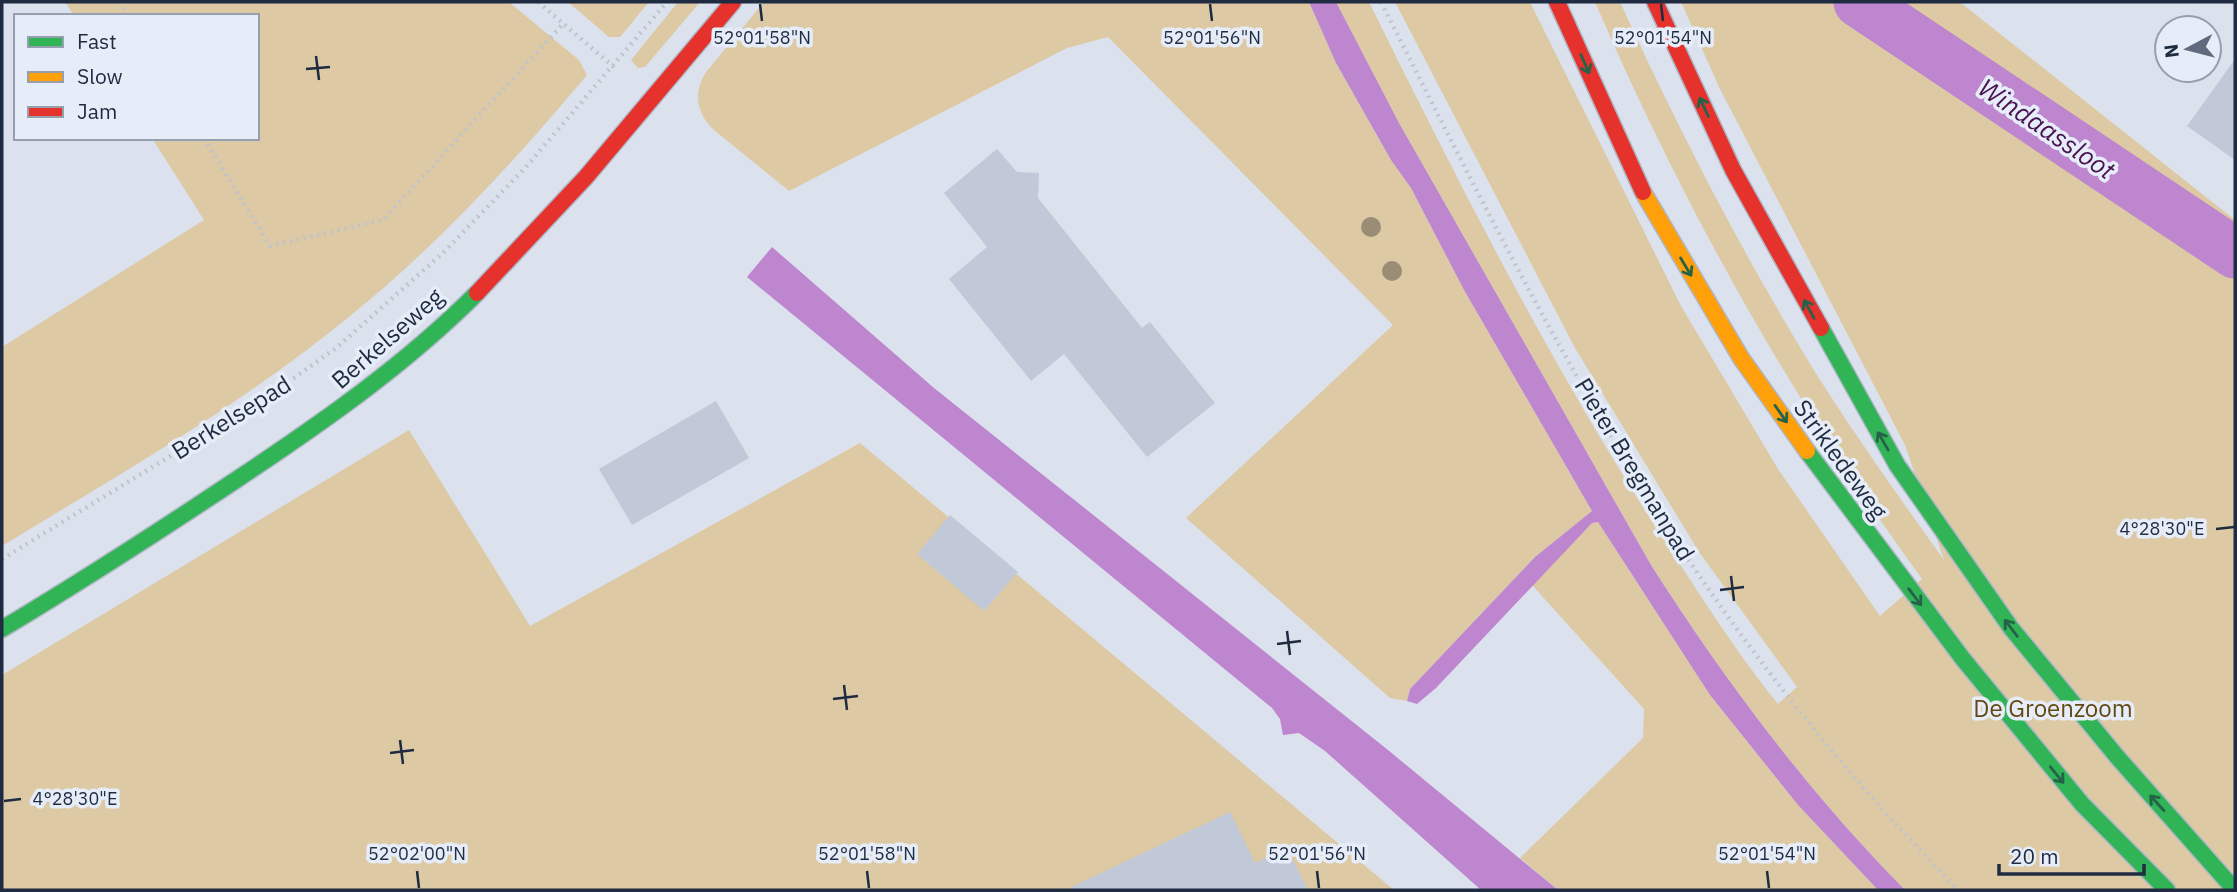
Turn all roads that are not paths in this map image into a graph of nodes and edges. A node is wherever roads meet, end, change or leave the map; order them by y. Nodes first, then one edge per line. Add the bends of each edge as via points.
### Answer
1 (733, 2) edge
2 (1557, 2) edge
3 (1655, 2) edge
4 (2, 629) edge
5 (2167, 890) edge
6 (2235, 890) edge

1 - 4 main road, Berkelseweg via 564,202 427,340 292,442 82,582
2 -> 5 main road, Strikledeweg via 1650,207 1741,358 1971,670 2082,804
6 -> 3 main road, Strikledeweg via 2119,760 2011,628 1897,465 1733,170

